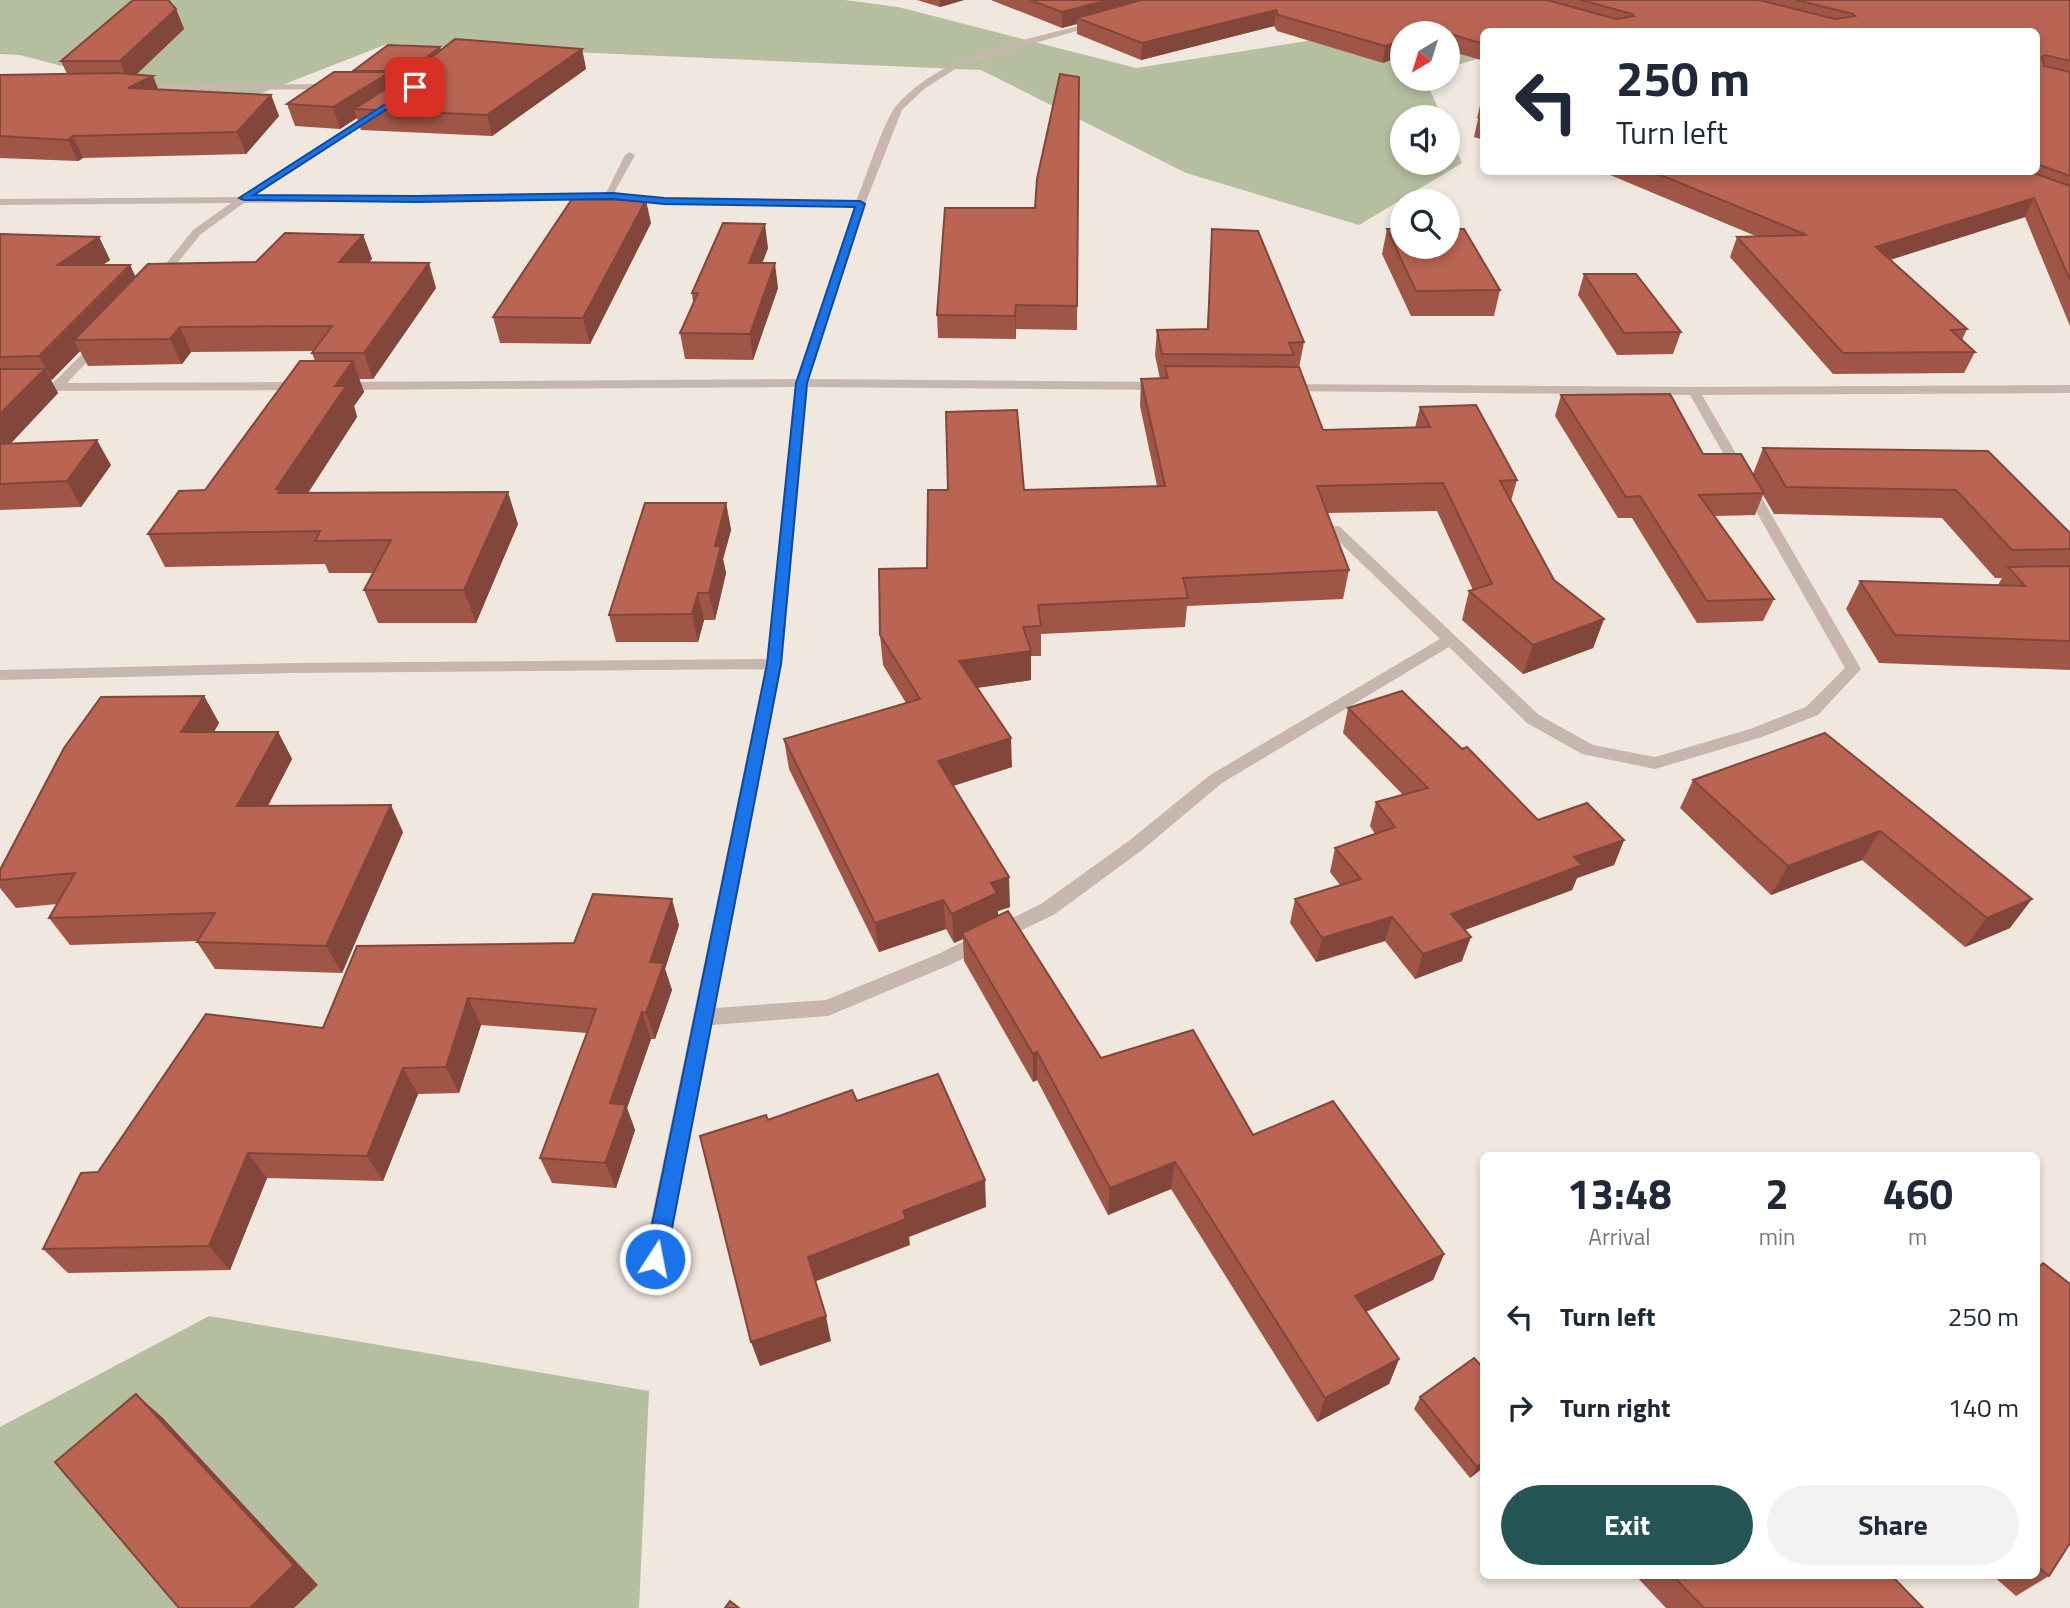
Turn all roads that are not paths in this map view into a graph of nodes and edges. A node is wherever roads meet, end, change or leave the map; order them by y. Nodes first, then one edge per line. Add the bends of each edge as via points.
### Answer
1 (1116, 19) edge
2 (348, 87) edge
3 (120, 88) edge
4 (392, 102) edge
5 (629, 155) dead end
6 (613, 196) junction
7 (244, 198) junction
8 (0, 202) edge
9 (860, 204) junction
10 (152, 286) edge
11 (110, 333) edge
12 (802, 383) junction
13 (1173, 386) edge
14 (1269, 386) edge
15 (0, 387) edge
16 (56, 387) junction
17 (2070, 389) edge
18 (1694, 391) junction
19 (1334, 529) edge
20 (1450, 640) junction
21 (774, 664) junction
22 (0, 675) edge
23 (704, 1017) junction
24 (655, 1259) dead end

1 - 9 street via 960,62 940,73 898,109
2 - 3 street
4 - 7 street
5 - 6 street via 610,191
6 - 7 street
6 - 9 street
7 - 8 street
7 - 10 street via 197,232
9 - 12 street
11 - 16 street
12 - 13 street
12 - 16 street
12 - 21 street
14 - 18 street
15 - 16 street
17 - 18 street
18 - 20 street via 1853,669 1812,711 1655,763 1588,750 1533,719
19 - 20 street
20 - 23 street via 1216,779 1048,909 945,960 828,1008
21 - 22 street
21 - 23 street
23 - 24 street

